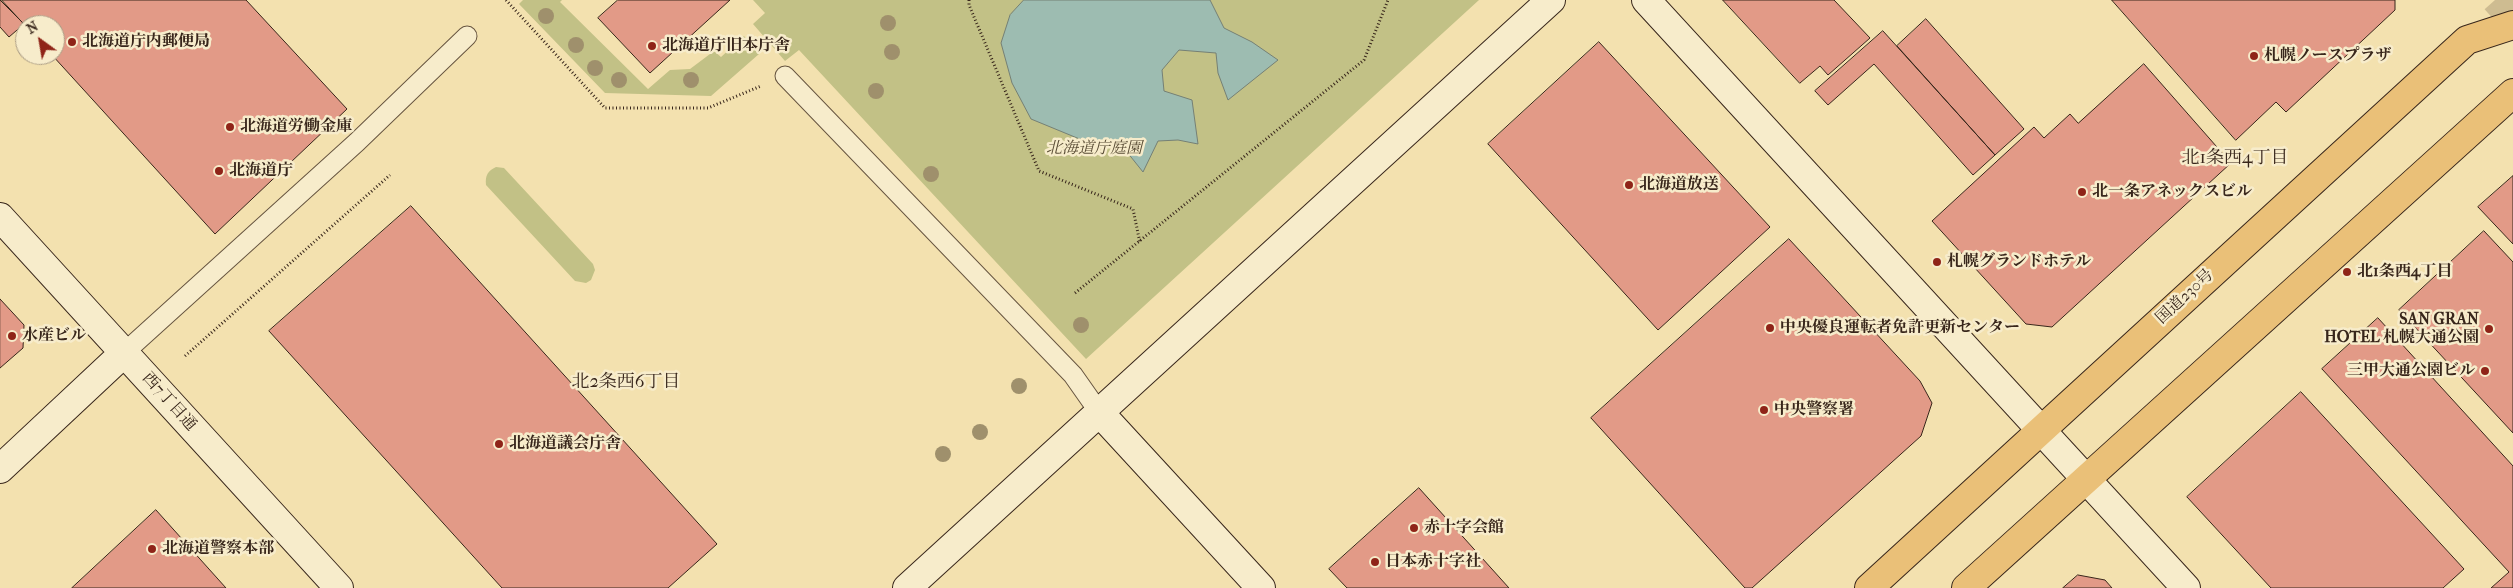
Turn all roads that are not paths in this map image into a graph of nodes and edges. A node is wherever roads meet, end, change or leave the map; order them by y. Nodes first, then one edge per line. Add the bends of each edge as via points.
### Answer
1 (1552, 0) edge
2 (1646, 0) edge
3 (2513, 24) edge
4 (467, 36) dead end
5 (785, 76) road end
6 (2513, 93) edge
7 (0, 217) edge
8 (125, 352) junction
9 (1099, 412) junction
10 (2040, 429) junction
11 (0, 469) edge
12 (2086, 479) junction
13 (339, 588) edge
14 (907, 588) edge
15 (1261, 588) edge
16 (1869, 588) edge
17 (1966, 588) edge
18 (2186, 588) edge

1 - 9 street
2 - 10 street
3 - 10 highway, 国道230号 via 2467,40
4 - 8 lane via 357,142
5 - 9 lane via 1073,375
6 - 12 highway
7 - 8 street, 西7丁目通
8 - 11 street
8 - 13 street, 西7丁目通
9 - 14 street
9 - 15 street
10 - 12 street
10 - 16 highway, 国道230号
12 - 17 highway
12 - 18 street

